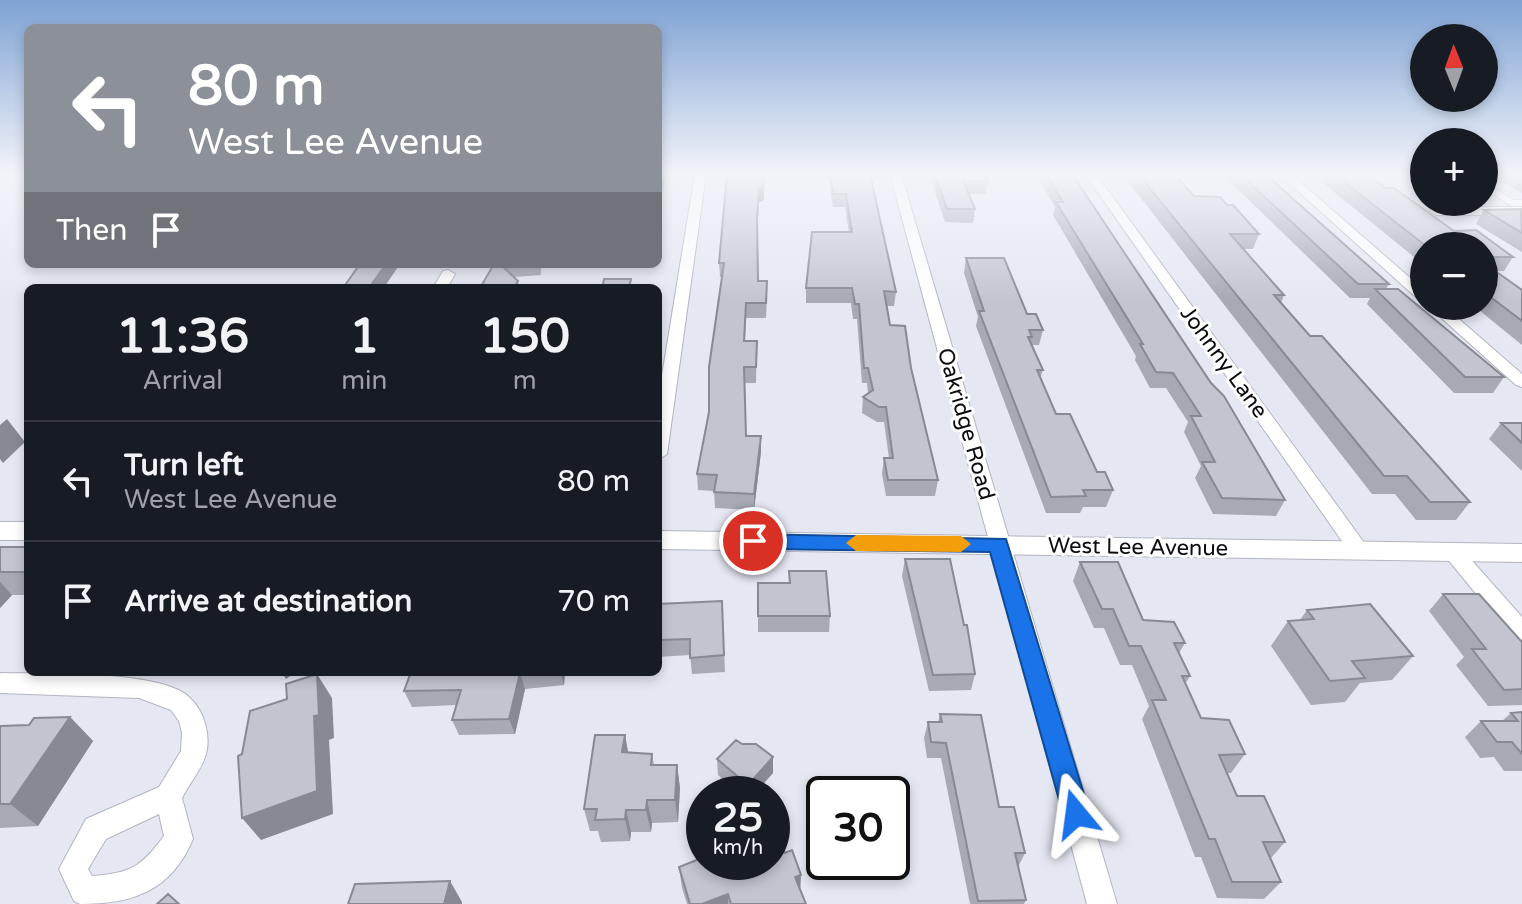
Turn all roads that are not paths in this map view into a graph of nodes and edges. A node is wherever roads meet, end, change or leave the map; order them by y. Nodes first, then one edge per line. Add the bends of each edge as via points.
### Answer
1 (695, 216) edge
2 (907, 216) edge
3 (1120, 216) edge
4 (1332, 216) edge
5 (448, 274) dead end
6 (442, 284) edge
7 (1410, 285) edge
8 (1451, 320) edge
9 (1522, 382) edge
10 (662, 428) edge
11 (0, 531) edge
12 (24, 531) edge
13 (662, 540) edge
14 (999, 544) junction
15 (1358, 549) junction
16 (1452, 551) junction
17 (1522, 553) edge
18 (1522, 633) edge
19 (0, 683) edge
20 (168, 796) dead end
21 (1102, 904) edge

1 - 10 street
2 - 14 street, Oakridge Road
3 - 15 street, Johnny Lane
4 - 7 street
5 - 6 street
8 - 9 street
11 - 12 street
13 - 14 street, West Lee Avenue
14 - 15 street, West Lee Avenue
14 - 21 street, Oakridge Road
15 - 16 street, West Lee Avenue
16 - 17 street, West Lee Avenue
16 - 18 street
19 - 20 street via 139,688 179,702 195,733 193,754

